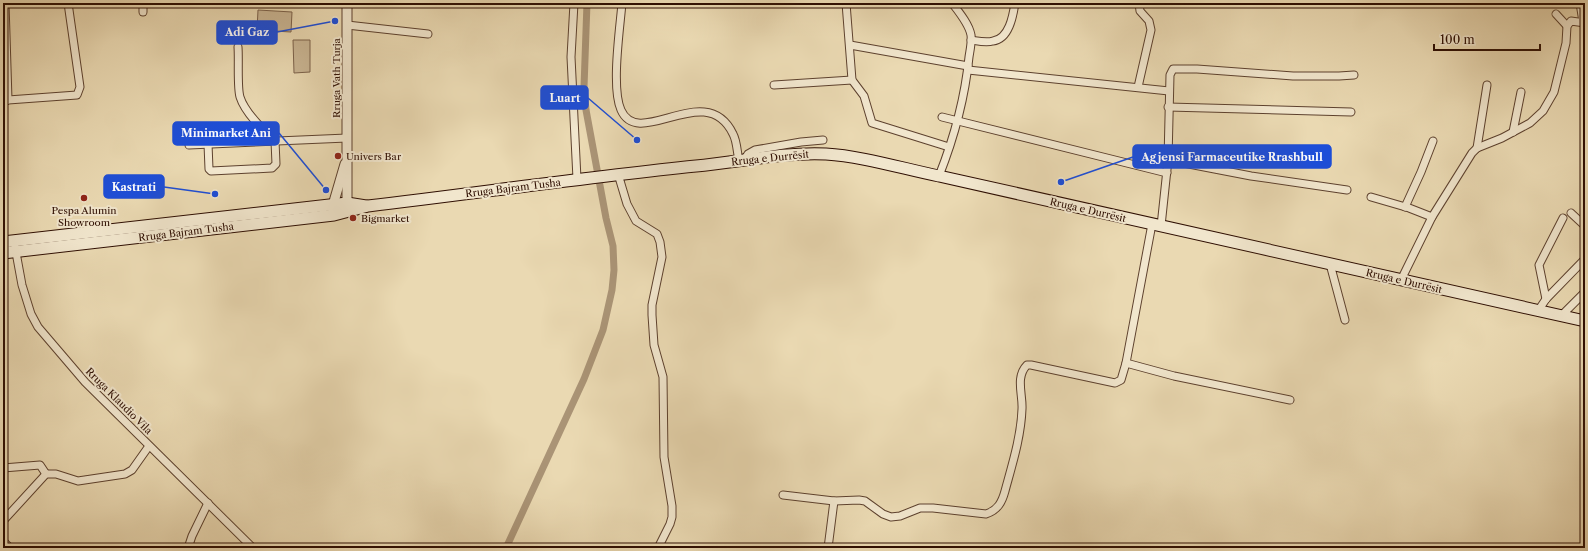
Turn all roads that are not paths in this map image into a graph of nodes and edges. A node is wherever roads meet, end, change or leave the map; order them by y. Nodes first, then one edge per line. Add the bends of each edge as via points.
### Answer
1 (68, 3) edge
2 (143, 3) edge
3 (348, 3) edge
4 (574, 3) edge
5 (622, 3) edge
6 (846, 3) edge
7 (952, 3) edge
8 (1014, 3) edge
9 (1138, 3) edge
10 (1580, 3) edge
11 (4, 8) edge
12 (143, 12) dead end
13 (1556, 14) dead end
14 (1584, 22) edge
15 (347, 25) junction
16 (1567, 26) junction
17 (428, 34) dead end
18 (971, 40) junction
19 (850, 45) junction
20 (238, 47) dead end
21 (968, 68) junction
22 (1354, 75) dead end
23 (852, 80) junction
24 (774, 85) dead end
25 (1487, 86) dead end
26 (1138, 87) junction
27 (1169, 91) junction
28 (1521, 92) dead end
29 (5, 102) edge
30 (1168, 107) junction
31 (1351, 112) dead end
32 (942, 117) dead end
33 (957, 121) junction
34 (1513, 132) junction
35 (347, 138) junction
36 (823, 140) dead end
37 (275, 141) junction
38 (1433, 141) dead end
39 (208, 144) junction
40 (189, 145) dead end
41 (949, 147) junction
42 (1477, 148) junction
43 (348, 153) junction
44 (742, 160) junction
45 (1168, 160) junction
46 (1167, 173) junction
47 (616, 175) junction
48 (939, 176) junction
49 (581, 179) junction
50 (1348, 190) dead end
51 (1370, 197) dead end
52 (347, 203) junction
53 (368, 206) junction
54 (1405, 207) junction
55 (337, 211) junction
56 (1571, 212) dead end
57 (1432, 217) junction
58 (1563, 218) dead end
59 (1157, 225) junction
60 (1585, 226) edge
61 (11, 245) edge
62 (3, 253) edge
63 (1585, 259) edge
64 (1330, 264) junction
65 (1401, 280) junction
66 (1585, 292) edge
67 (1546, 299) junction
68 (1538, 311) junction
69 (1561, 316) junction
70 (1345, 320) dead end
71 (1585, 321) edge
72 (1126, 363) junction
73 (1290, 400) dead end
74 (149, 446) junction
75 (3, 468) edge
76 (46, 474) junction
77 (783, 495) dead end
78 (834, 501) junction
79 (208, 503) junction
80 (3, 521) edge
81 (3, 541) edge
82 (10, 548) edge
83 (188, 548) edge
84 (253, 548) edge
85 (658, 548) edge
86 (828, 548) edge

1 - 29 street via 80,87 77,95
2 - 12 street
3 - 15 street, Rruga Vath Turja
4 - 49 street via 571,57
5 - 44 street via 616,84 621,110 625,116 637,124 702,111 715,115 726,123 733,134
6 - 19 street
7 - 18 street via 970,32
8 - 18 street via 1014,12 1008,29 1001,38 987,42
9 - 26 street via 1149,21 1151,30
10 - 14 street
11 - 29 street
13 - 16 street
14 - 16 street via 1571,21
15 - 17 street
15 - 35 street, Rruga Vath Turja
16 - 34 street via 1566,43 1554,92 1549,102 1530,123
18 - 21 street
19 - 21 street
19 - 23 street
20 - 37 street via 240,96 259,126
21 - 26 street
21 - 33 street
22 - 27 street via 1293,76 1176,68 1170,75
23 - 24 street
23 - 41 street via 864,96 875,125
25 - 42 street
26 - 27 street
27 - 30 street
28 - 34 street
30 - 31 street
30 - 45 street
32 - 33 street
33 - 41 street
33 - 46 street
34 - 42 street
35 - 37 street
35 - 43 street, Rruga Vath Turja
36 - 44 street via 755,150
37 - 39 street
37 - 39 street via 274,167 213,172 209,169
38 - 54 street
39 - 40 street
41 - 48 street
42 - 57 street
43 - 52 street, Rruga Vath Turja
43 - 55 street, Rruga Vath Turja
44 - 47 main road, Rruga e Durrësit
44 - 48 main road, Rruga e Durrësit via 827,154
45 - 46 street
45 - 50 street via 1251,176
46 - 59 street
47 - 49 main road, Rruga e Durrësit
47 - 85 street via 636,221 657,234 662,256 652,315 654,345 663,377 664,457 672,506 670,524
48 - 59 main road, Rruga e Durrësit
49 - 53 main road, Rruga Bajram Tusha
51 - 54 street
52 - 53 main road, Rruga Bajram Tusha
52 - 55 main road, Rruga Bajram Tusha
53 - 55 main road, Rruga Bajram Tusha
54 - 57 street
55 - 61 main road, Rruga Bajram Tusha
56 - 60 street
57 - 65 street
58 - 67 street via 1539,265
59 - 64 main road, Rruga e Durrësit
59 - 72 street
61 - 62 main road, Rruga Bajram Tusha
61 - 74 street, Rruga Klaudio Vila via 31,314 38,327 85,382
63 - 67 street
64 - 65 main road, Rruga e Durrësit
64 - 70 street
65 - 68 main road, Rruga e Durrësit
66 - 69 street
67 - 68 street
68 - 69 main road, Rruga e Durrësit
69 - 71 main road, Rruga e Durrësit
72 - 73 street via 1174,376
72 - 78 street via 1120,380 1115,383 1031,365 1023,369 1019,432 1005,491 993,512 986,514 920,508 892,517 883,514 865,501
74 - 76 street via 132,470 125,474 78,481 56,474
74 - 79 street, Rruga Klaudio Vila
75 - 76 street via 40,465
76 - 80 street
77 - 78 street
78 - 86 street
79 - 83 street
79 - 84 street, Rruga Klaudio Vila
81 - 82 street

